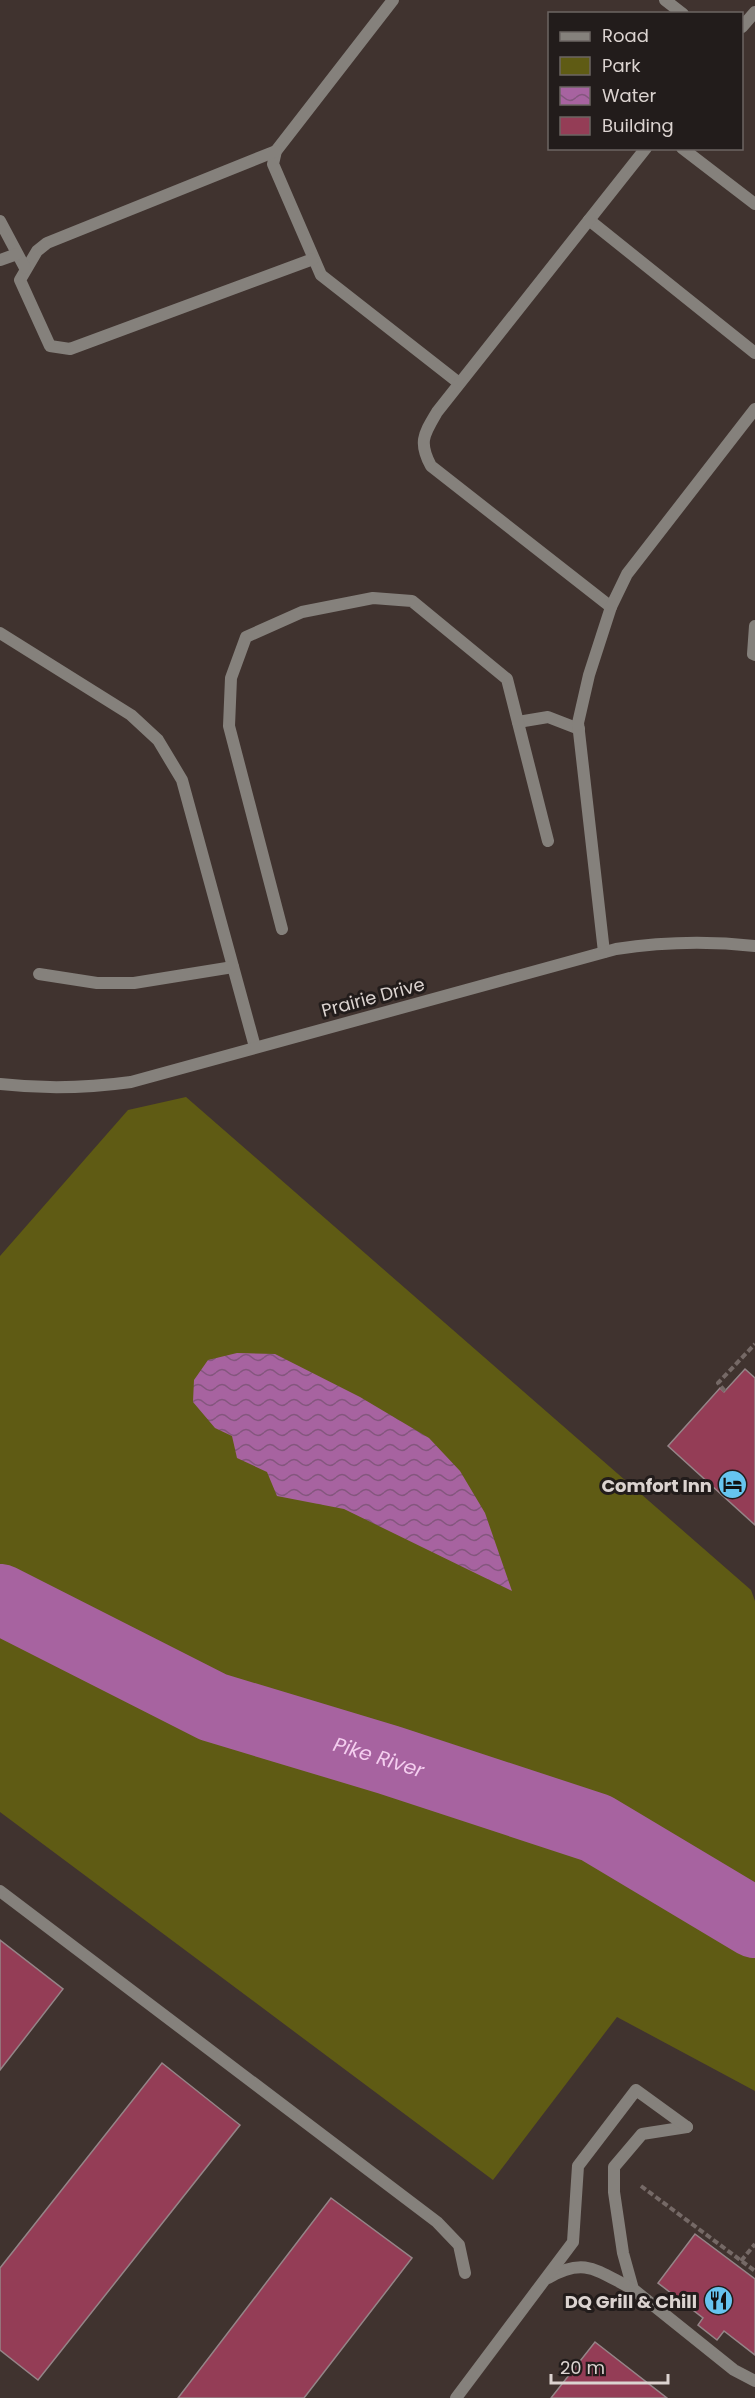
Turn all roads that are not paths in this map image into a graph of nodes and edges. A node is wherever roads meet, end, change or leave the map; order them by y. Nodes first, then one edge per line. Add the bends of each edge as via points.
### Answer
1 (393, 0) edge
2 (666, 0) edge
3 (681, 12) edge
4 (755, 12) edge
5 (743, 25) edge
6 (644, 150) edge
7 (685, 150) edge
8 (276, 151) junction
9 (755, 204) edge
10 (589, 220) junction
11 (0, 221) edge
12 (17, 254) junction
13 (314, 259) junction
14 (0, 260) edge
15 (25, 268) junction
16 (755, 354) edge
17 (459, 383) junction
18 (755, 410) edge
19 (610, 607) junction
20 (755, 626) edge
21 (0, 633) edge
22 (755, 655) edge
23 (518, 722) junction
24 (579, 729) junction
25 (548, 841) dead end
26 (282, 929) dead end
27 (755, 946) edge
28 (604, 952) junction
29 (233, 967) junction
30 (39, 974) dead end
31 (255, 1047) junction
32 (0, 1084) edge
33 (0, 1892) edge
34 (465, 2273) dead end
35 (542, 2282) junction
36 (633, 2289) junction
37 (755, 2381) edge
38 (456, 2398) edge

1 - 8 street
2 - 3 street
4 - 5 street
6 - 10 street
7 - 9 street
8 - 13 street via 273,164
8 - 15 street via 47,243
10 - 16 street
10 - 17 street
11 - 12 street
12 - 14 street
12 - 15 street
13 - 15 street via 70,349 50,346 20,280
13 - 17 street via 321,275
17 - 19 street via 424,434 422,450 430,466
18 - 19 street via 627,574
19 - 24 street via 589,675
20 - 22 street
21 - 29 street via 131,715 158,740 182,780
23 - 24 street via 548,717
23 - 25 street
23 - 26 street via 507,679 412,601 373,598 302,612 246,637 231,678 230,726
24 - 28 street
27 - 28 street, Prairie Drive via 652,943
28 - 31 street, Prairie Drive
29 - 30 street via 134,983 97,983
29 - 31 street
31 - 32 street, Prairie Drive via 130,1082 96,1087
33 - 34 street via 437,2222 459,2245
35 - 36 street via 564,2269 587,2266
35 - 36 street via 573,2242 578,2166 636,2090 687,2127 642,2134 614,2167 623,2253
35 - 38 street
36 - 37 street via 734,2370

